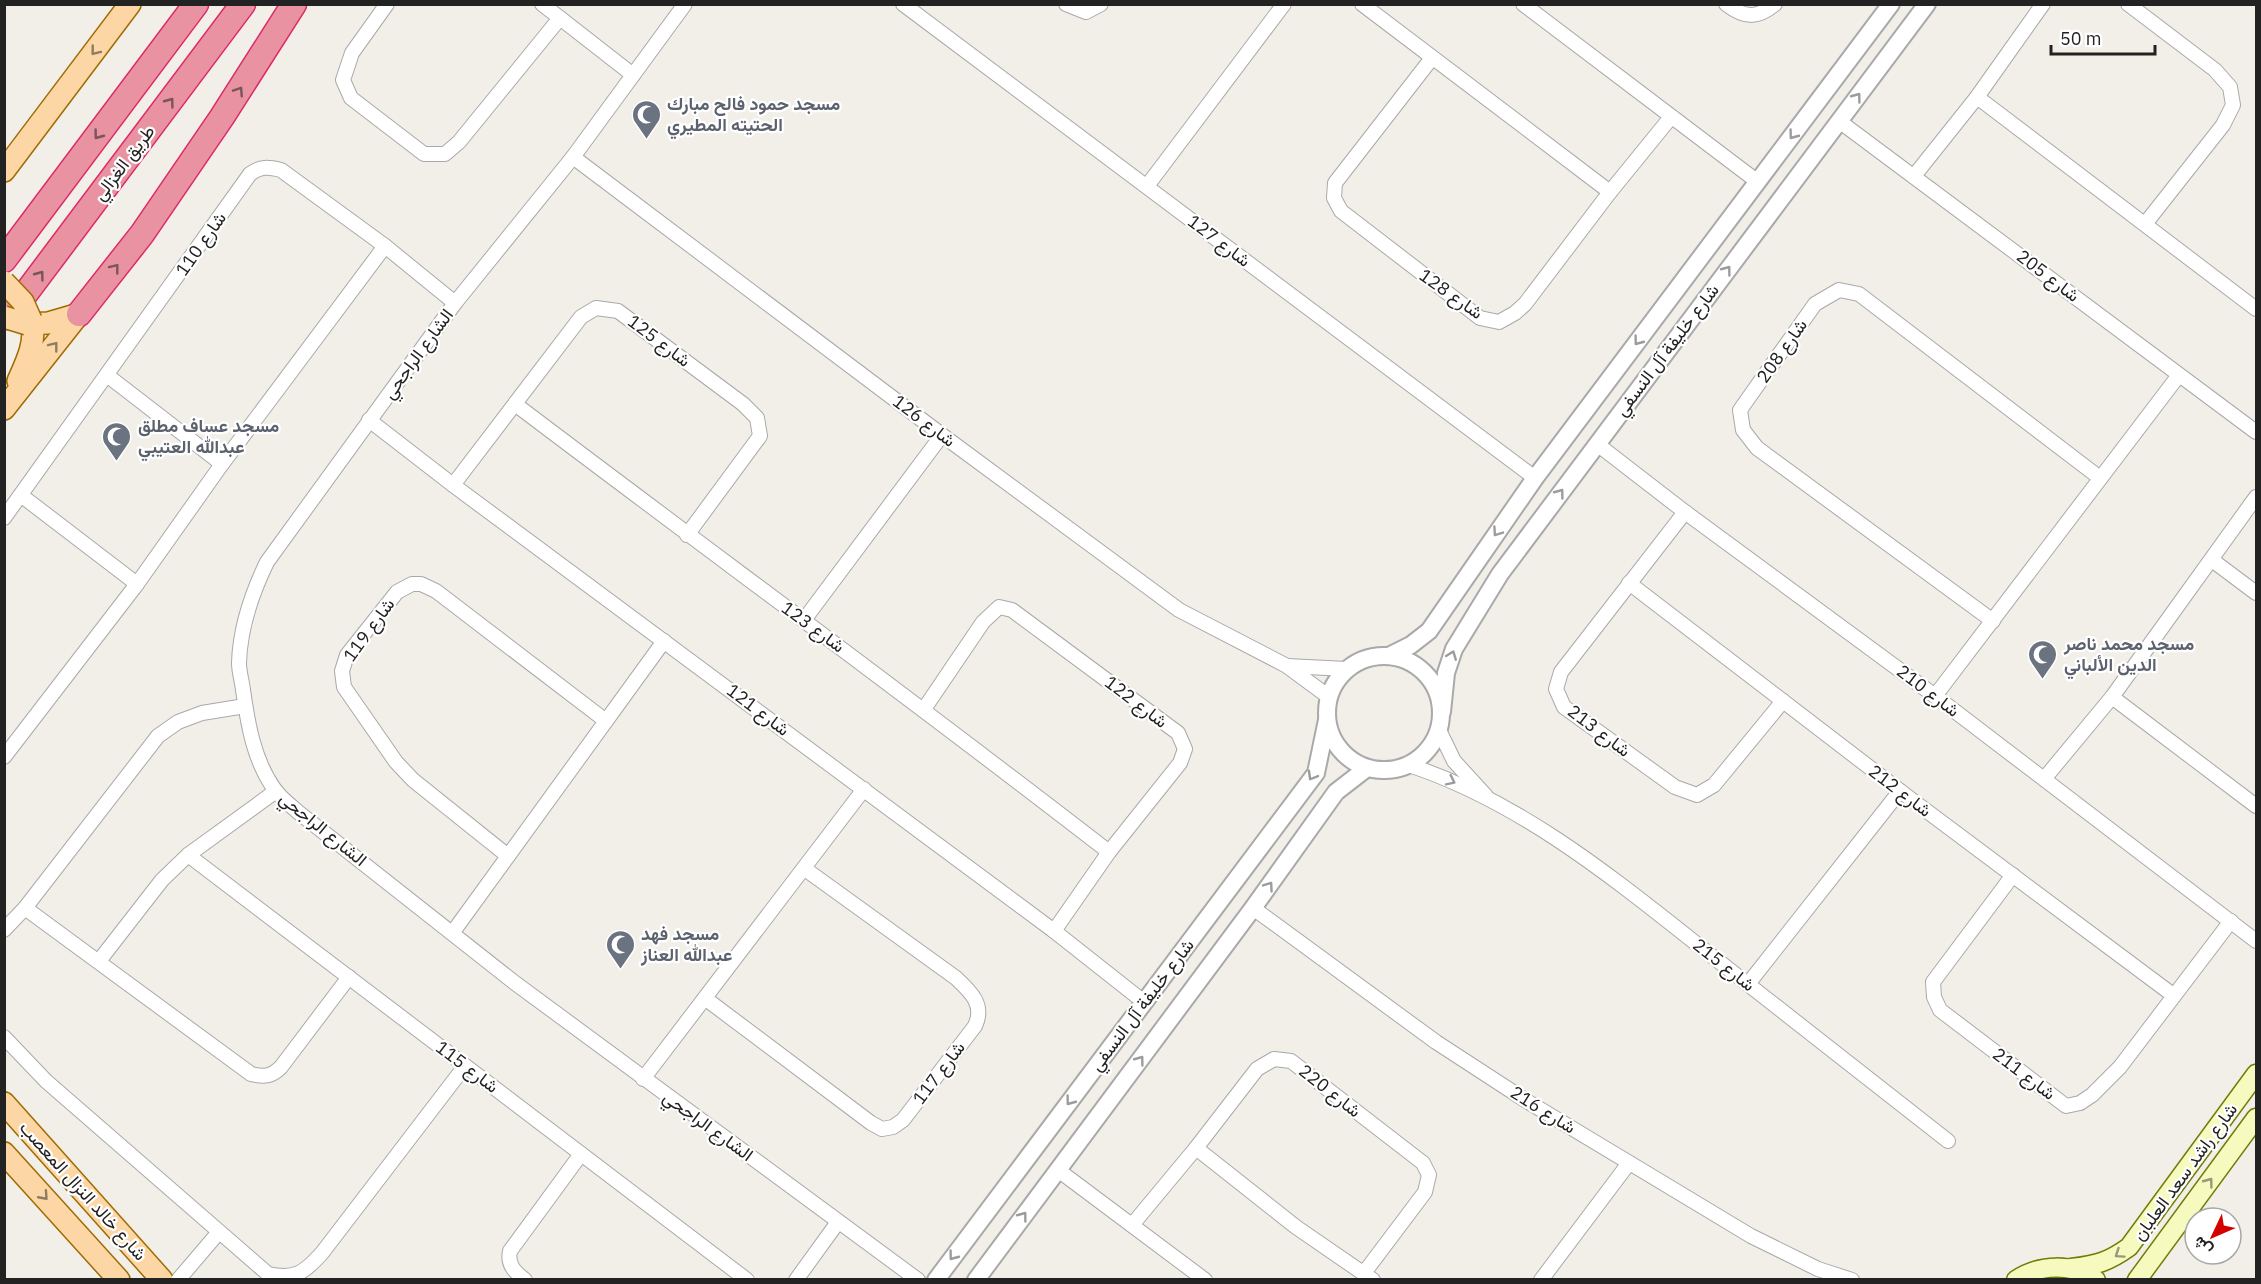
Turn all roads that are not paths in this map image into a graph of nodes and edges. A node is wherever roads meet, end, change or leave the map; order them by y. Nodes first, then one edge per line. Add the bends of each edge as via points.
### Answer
1 (130, 4) edge
2 (196, 4) edge
3 (243, 4) edge
4 (294, 4) edge
5 (387, 4) edge
6 (542, 4) edge
7 (685, 4) edge
8 (903, 4) edge
9 (1066, 4) edge
10 (1101, 4) edge
11 (1284, 4) edge
12 (1362, 4) edge
13 (1523, 4) edge
14 (1726, 4) edge
15 (1775, 4) edge
16 (1891, 4) edge
17 (1927, 4) edge
18 (2043, 4) edge
19 (2128, 4) edge
20 (560, 18) junction
21 (1432, 58) junction
22 (633, 75) junction
23 (1977, 97) junction
24 (53, 105) junction
25 (1671, 117) junction
26 (1839, 121) junction
27 (4, 154) edge
28 (573, 156) junction
29 (4, 171) edge
30 (1914, 176) junction
31 (1758, 182) junction
32 (1147, 186) junction
33 (1610, 192) junction
34 (2145, 224) junction
35 (385, 246) junction
36 (4, 260) edge
37 (4, 282) edge
38 (455, 303) junction
39 (1663, 308) junction
40 (2256, 309) edge
41 (79, 314) junction
42 (20, 321) edge
43 (1685, 326) junction
44 (2179, 375) junction
45 (108, 376) junction
46 (515, 404) junction
47 (5, 409) edge
48 (369, 420) junction
49 (2256, 432) edge
50 (942, 435) junction
51 (1597, 444) junction
52 (222, 464) junction
53 (1535, 478) junction
54 (2100, 478) junction
55 (453, 485) junction
56 (22, 496) junction
57 (2256, 497) edge
58 (1685, 512) junction
59 (4, 518) edge
60 (687, 535) junction
61 (2212, 560) junction
62 (1629, 583) junction
63 (137, 584) junction
64 (2256, 593) edge
65 (804, 620) junction
66 (1993, 621) junction
67 (664, 641) junction
68 (1389, 656) junction
69 (1287, 666) junction
70 (1347, 669) junction
71 (1935, 696) junction
72 (1329, 697) junction
73 (2112, 697) junction
74 (1783, 701) junction
75 (245, 706) junction
76 (924, 709) junction
77 (1442, 712) junction
78 (1327, 720) junction
79 (606, 721) junction
80 (1439, 730) junction
81 (4, 757) edge
82 (1409, 765) junction
83 (1367, 768) junction
84 (2044, 779) junction
85 (864, 789) junction
86 (276, 791) junction
87 (1900, 791) junction
88 (1492, 802) junction
89 (2256, 806) edge
90 (1109, 852) junction
91 (188, 855) junction
92 (508, 856) junction
93 (805, 869) junction
94 (2013, 875) junction
95 (25, 908) junction
96 (1253, 908) junction
97 (2231, 921) junction
98 (4, 930) edge
99 (1054, 931) junction
100 (453, 932) junction
101 (2256, 940) edge
102 (99, 961) junction
103 (349, 977) junction
104 (1748, 984) junction
105 (2173, 995) junction
106 (706, 999) junction
107 (1144, 1002) junction
108 (4, 1037) edge
109 (465, 1066) junction
110 (2256, 1074) edge
111 (643, 1079) junction
112 (4, 1103) edge
113 (2256, 1118) edge
114 (1947, 1141) dead end
115 (1196, 1148) junction
116 (4, 1153) edge
117 (581, 1154) junction
118 (1629, 1162) junction
119 (1058, 1170) junction
120 (838, 1222) junction
121 (1132, 1225) junction
122 (219, 1232) junction
123 (2071, 1268) junction
124 (1369, 1276) edge
125 (119, 1280) edge
126 (162, 1280) edge
127 (178, 1280) edge
128 (525, 1280) edge
129 (747, 1280) edge
130 (796, 1280) edge
131 (918, 1280) edge
132 (936, 1280) edge
133 (976, 1280) edge
134 (1205, 1280) edge
135 (1541, 1280) edge
136 (1852, 1280) edge
137 (2016, 1280) edge
138 (2096, 1280) edge
139 (2137, 1280) edge

1 -> 24 main road
2 -> 36 highway, طريق الغزالي
42 -> 3 highway, طريق الغزالي
41 -> 4 highway via 148,224
5 - 20 street via 352,53 343,80 351,98 424,154 445,154 459,142
6 - 20 street
7 - 22 street, الشارع الراجحي
8 - 32 street, شارع 127
9 - 10 street via 1086,12
11 - 32 street
12 - 21 street
13 - 25 street
14 - 15 street via 1750,16 1764,13
16 -> 31 street, شارع خليفة آل النسفي
26 -> 17 street, شارع خليفة آل النسفي
18 - 23 street
19 - 34 street via 2215,70 2230,87 2233,105 2223,125
20 - 22 street
21 - 33 street
21 - 33 street, شارع 128 via 1335,183 1334,198 1341,211 1480,318 1499,322 1525,304
22 - 28 street, الشارع الراجحي
23 - 30 street
23 - 34 street
24 - 27 main road
24 - 29 main road
25 - 31 street
25 - 33 street, شارع 128
26 - 30 street, شارع 205
43 -> 26 street, شارع خليفة آل النسفي
28 - 38 street, الشارع الراجحي
28 - 50 street, شارع 126
30 - 44 street, شارع 205
31 - 39 street, شارع خليفة آل النسفي
32 - 53 street, شارع 127
34 - 40 street
35 - 38 street, شارع 110
35 - 45 street, شارع 110 via 281,170 257,169
35 - 52 street
37 - 42 main road, bridge via 23,302
38 - 48 street, الشارع الراجحي
39 - 43 street via 1668,317
39 -> 53 street, شارع خليفة آل النسفي
41 - 42 main road via 64,319
47 -> 41 main road
42 - 47 main road via 33,339
43 - 51 street, شارع خليفة آل النسفي
44 - 49 street, شارع 205
44 - 54 street
45 - 52 street
45 - 56 street, شارع 110
46 - 55 street, شارع 125
46 - 60 street, شارع 123
46 - 60 street, شارع 125 via 581,317 596,308 618,310 743,404 757,418 760,436
48 - 55 street, شارع 121
48 - 75 street, الشارع الراجحي via 267,562 256,584 239,664
50 - 65 street
50 - 69 street, شارع 126 via 1179,610
51 - 58 street, شارع 210
77 -> 51 street, شارع خليفة آل النسفي via 1446,673 1454,649 1500,574
52 - 63 street
53 -> 68 street, شارع خليفة آل النسفي via 1429,631
54 - 66 street
54 - 66 street, شارع 208 via 1858,294 1839,290 1815,304 1740,410 1743,430 1756,448
55 - 67 street, شارع 121
56 - 59 street, شارع 110
56 - 63 street
57 - 61 street
58 - 62 street, شارع 213
58 - 71 street, شارع 210
60 - 65 street, شارع 123
61 - 64 street
61 - 73 street
62 - 74 street, شارع 212
62 - 74 street, شارع 213 via 1561,672 1556,689 1564,706 1675,787 1697,795 1714,785
63 - 81 street
65 - 76 street, شارع 123
66 - 71 street
67 - 79 street
67 - 85 street, شارع 121
68 - 70 street via 1367,658
68 - 77 street via 1409,662 1426,674 1437,692
69 - 70 street, شارع 126
69 - 72 street, شارع 126
70 - 72 street
71 - 84 street, شارع 210
72 - 78 street
73 - 84 street
73 - 89 street
74 - 87 street, شارع 212
75 - 86 street, الشارع الراجحي via 256,753
75 - 95 street via 202,713 178,722 158,736
76 - 90 street, شارع 123
76 - 90 street, شارع 122 via 983,622 999,607 1012,610 1178,733 1185,749 1180,763
77 - 80 street
78 - 83 street via 1340,750
78 -> 107 street, شارع خليفة آل النسفي via 1316,773
79 - 92 street
79 - 92 street, شارع 119 via 436,591 421,584 397,592 347,655 342,671 344,687 396,762
80 - 82 street via 1428,751
80 - 88 street, شارع 215 via 1454,761
82 - 83 street via 1389,771
82 -> 88 street, شارع 215
96 -> 83 street, شارع خليفة آل النسفي via 1336,792
84 - 97 street, شارع 210
85 - 93 street
85 - 99 street, شارع 121
86 - 91 street
86 - 100 street, الشارع الراجحي
87 - 94 street, شارع 212
87 - 104 street
88 - 104 street, شارع 215 via 1548,832
90 - 99 street, شارع 122
91 - 102 street via 162,880
91 - 103 street, شارع 115
92 - 100 street
93 - 106 street
93 - 106 street, شارع 117 via 956,978 978,1005 975,1026 903,1120 882,1129
94 - 105 street, شارع 212
94 - 105 street, شارع 211 via 1933,982 1934,997 1940,1010 2066,1106 2092,1095 2120,1067
95 - 98 street
95 - 102 street
96 - 118 street, شارع 216 via 1436,1042
119 -> 96 street, شارع خليفة آل النسفي
97 - 101 street, شارع 210
97 - 105 street, شارع 211
99 - 107 street, شارع 121
100 - 111 street, الشارع الراجحي
102 - 103 street via 251,1074 263,1077 281,1067
103 - 109 street, شارع 115
104 - 114 street, شارع 215
106 - 111 street
107 -> 132 street, شارع خليفة آل النسفي
108 - 122 street via 46,1081
109 - 117 street, شارع 115
109 - 122 street via 309,1268 297,1275 268,1274
110 -> 123 main road, شارع راشد سعد العلبان via 2129,1246 2098,1265
111 - 120 street, الشارع الراجحي
112 - 126 main road, شارع خالد النزال المعصب
139 -> 113 main road, شارع راشد سعد العلبان
115 - 121 street, شارع 220
115 - 124 street via 1296,1227
115 - 124 street, شارع 220 via 1257,1069 1274,1059 1291,1061 1423,1163 1429,1175 1425,1192
116 -> 125 main road, شارع خالد النزال المعصب
117 - 128 street via 510,1251 512,1267
117 - 129 street, شارع 115
118 - 135 street
118 - 136 street, شارع 216 via 1751,1236 1818,1269
119 - 121 street
133 -> 119 street, شارع خليفة آل النسفي
120 - 130 street
120 - 131 street, الشارع الراجحي
121 - 134 street
122 - 127 street
123 - 137 main road, شارع راشد سعد العلبان via 2048,1267
123 - 138 main road

